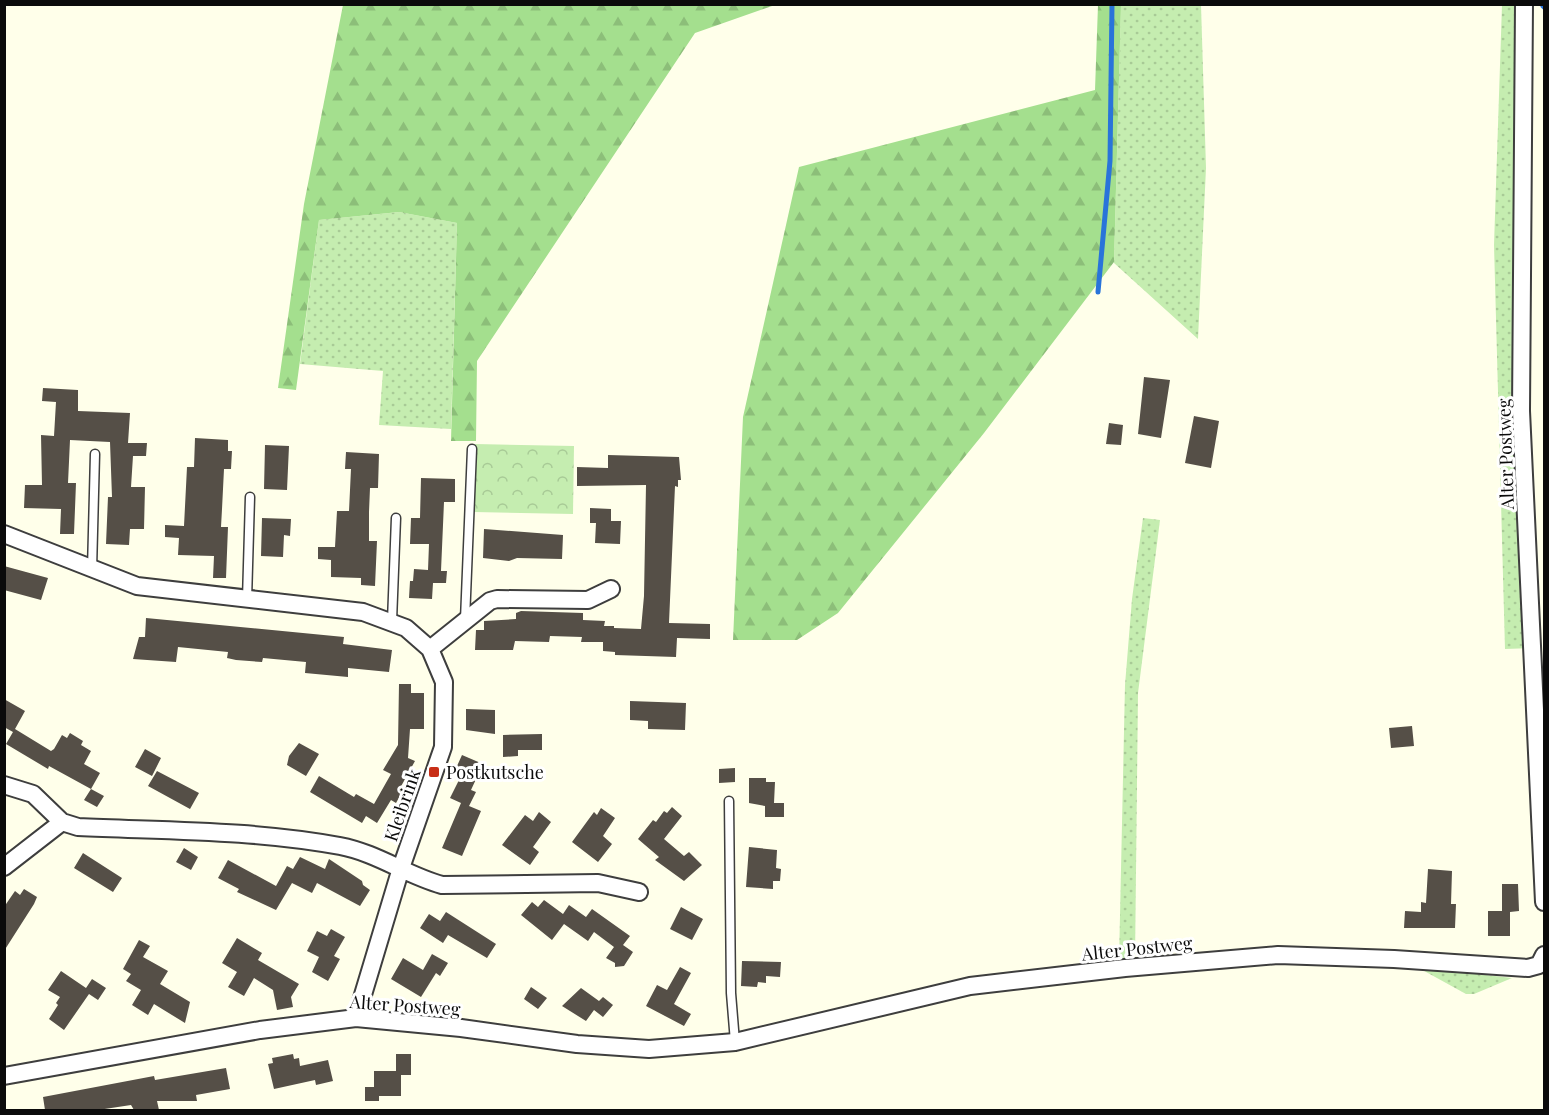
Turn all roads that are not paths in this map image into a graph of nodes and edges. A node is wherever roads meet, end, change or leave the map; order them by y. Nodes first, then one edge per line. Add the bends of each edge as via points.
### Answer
1 (1524, 4) edge
2 (472, 449) dead end
3 (95, 454) dead end
4 (250, 497) dead end
5 (396, 518) dead end
6 (4, 534) edge
7 (92, 570) junction
8 (611, 588) dead end
9 (248, 600) junction
10 (392, 621) junction
11 (465, 621) junction
12 (430, 649) junction
13 (4, 785) edge
14 (729, 801) dead end
15 (62, 822) junction
16 (4, 867) edge
17 (401, 868) junction
18 (639, 892) dead end
19 (1545, 902) edge
20 (1545, 955) edge
21 (356, 1018) junction
22 (735, 1042) junction
23 (4, 1076) edge

1 - 19 street, Alter Postweg via 1521,411
2 - 11 lane
3 - 7 lane
4 - 9 lane
5 - 10 lane
6 - 7 street, Kleibrink
7 - 9 street, Kleibrink via 137,586
8 - 11 street via 588,600 497,599
9 - 10 street, Kleibrink via 363,612
10 - 12 street, Kleibrink
11 - 12 street
12 - 17 street, Kleibrink via 444,681 443,747
13 - 15 street via 33,794
14 - 22 lane
15 - 16 street
15 - 17 street via 78,827 251,835 340,846
17 - 18 street via 419,879 442,885 598,883
17 - 21 street, Kleibrink
20 - 22 street, Alter Postweg via 1539,964 1528,968 1278,955 1125,968 970,986
21 - 22 street, Alter Postweg via 649,1049
21 - 23 street, Alter Postweg via 260,1030

